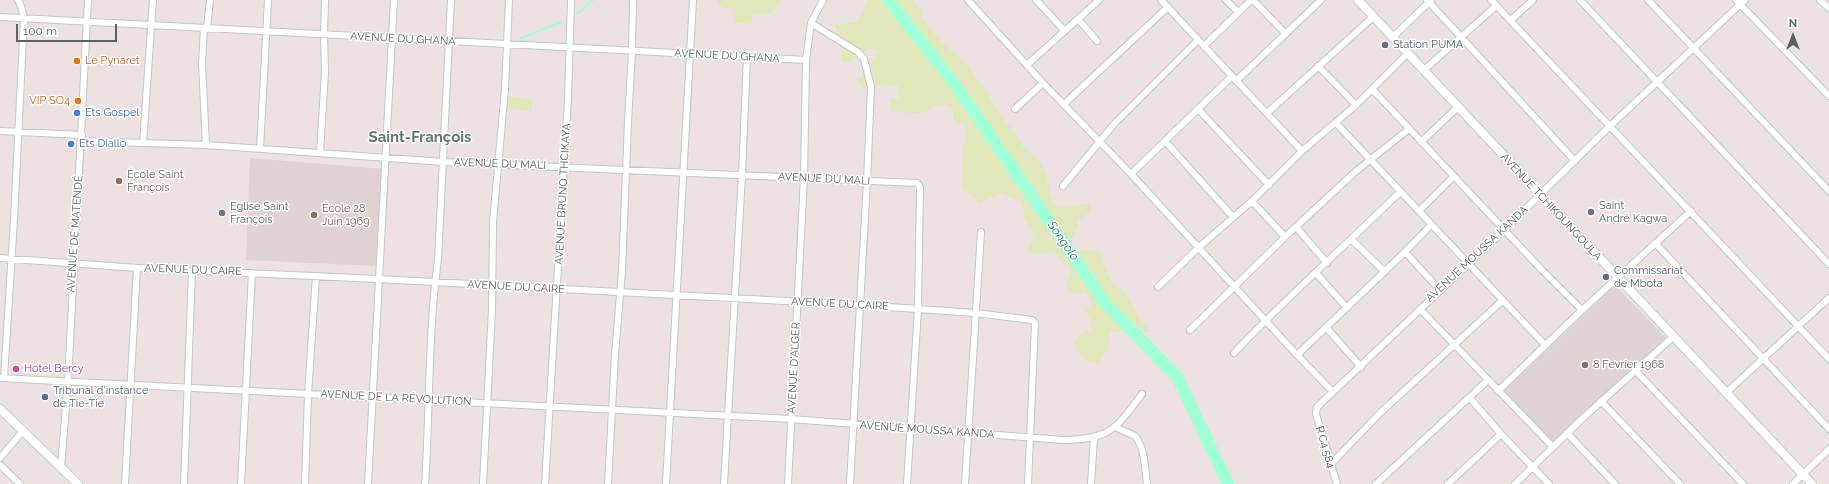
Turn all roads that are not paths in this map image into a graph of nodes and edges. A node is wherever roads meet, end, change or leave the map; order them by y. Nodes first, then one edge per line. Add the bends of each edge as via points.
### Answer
1 (18, 0) edge
2 (88, 0) edge
3 (153, 0) edge
4 (210, 0) edge
5 (268, 0) edge
6 (325, 0) edge
7 (394, 0) edge
8 (451, 0) edge
9 (509, 0) edge
10 (571, 0) edge
11 (633, 0) edge
12 (693, 0) edge
13 (823, 0) edge
14 (968, 0) edge
15 (1036, 0) edge
16 (1099, 0) edge
17 (1161, 0) edge
18 (1226, 0) edge
19 (1252, 0) edge
20 (1320, 0) edge
21 (1358, 0) edge
22 (1491, 0) edge
23 (1533, 0) edge
24 (1580, 0) edge
25 (1648, 0) edge
26 (1820, 0) edge
27 (1429, 1) edge
28 (1741, 1) edge
29 (1496, 6) junction
30 (1168, 7) junction
31 (1829, 8) edge
32 (1238, 12) junction
33 (0, 17) edge
34 (1373, 17) junction
35 (24, 18) junction
36 (1078, 19) junction
37 (1511, 20) junction
38 (88, 22) junction
39 (811, 23) junction
40 (152, 25) junction
41 (206, 28) junction
42 (266, 31) junction
43 (1065, 31) junction
44 (1285, 33) junction
45 (324, 34) junction
46 (1393, 37) junction
47 (1462, 37) junction
48 (392, 38) junction
49 (1097, 40) dead end
50 (1198, 40) junction
51 (450, 41) junction
52 (508, 44) junction
53 (1204, 46) junction
54 (571, 48) junction
55 (1694, 48) junction
56 (632, 51) junction
57 (1408, 53) junction
58 (690, 54) junction
59 (747, 57) junction
60 (806, 60) junction
61 (1028, 64) junction
62 (1318, 66) junction
63 (1424, 70) junction
64 (1234, 78) junction
65 (1043, 83) junction
66 (1657, 83) junction
67 (1372, 89) junction
68 (1829, 96) edge
69 (1064, 104) junction
70 (1356, 105) junction
71 (1458, 107) junction
72 (1014, 109) dead end
73 (1198, 109) junction
74 (1267, 113) junction
75 (1336, 123) junction
76 (1611, 125) junction
77 (1409, 129) junction
78 (0, 131) edge
79 (18, 132) junction
80 (82, 138) junction
81 (1099, 141) junction
82 (1164, 141) junction
83 (1421, 142) junction
84 (143, 143) junction
85 (206, 145) junction
86 (260, 149) junction
87 (1302, 151) junction
88 (320, 152) junction
89 (385, 158) junction
90 (1371, 161) junction
91 (1575, 161) junction
92 (444, 162) junction
93 (497, 164) junction
94 (564, 166) junction
95 (626, 170) junction
96 (682, 172) junction
97 (1131, 174) junction
98 (742, 175) junction
99 (1453, 177) junction
100 (804, 178) junction
101 (867, 182) junction
102 (1269, 185) junction
103 (1063, 186) dead end
104 (1829, 191) edge
105 (1400, 192) junction
106 (1540, 195) junction
107 (1252, 201) junction
108 (1419, 211) junction
109 (1691, 211) junction
110 (1233, 217) junction
111 (1431, 225) junction
112 (1296, 227) junction
113 (1504, 230) junction
114 (981, 232) dead end
115 (1285, 237) junction
116 (1352, 240) junction
117 (1656, 244) junction
118 (1198, 248) junction
119 (1405, 252) junction
120 (0, 258) edge
121 (12, 258) junction
122 (74, 263) junction
123 (1327, 263) junction
124 (1469, 263) junction
125 (1829, 264) edge
126 (136, 268) junction
127 (192, 270) junction
128 (1384, 271) junction
129 (252, 273) junction
130 (1316, 273) junction
131 (316, 276) junction
132 (1617, 278) junction
133 (378, 279) junction
134 (435, 283) junction
135 (492, 286) junction
136 (1158, 287) dead end
137 (1235, 287) junction
138 (557, 288) junction
139 (1439, 289) junction
140 (620, 292) junction
141 (677, 296) junction
142 (734, 298) junction
143 (1829, 298) edge
144 (1503, 300) junction
145 (798, 302) junction
146 (860, 305) junction
147 (1347, 308) junction
148 (918, 309) junction
149 (1420, 309) junction
150 (1582, 310) junction
151 (975, 313) junction
152 (1265, 320) junction
153 (1798, 325) junction
154 (1326, 327) junction
155 (1190, 330) dead end
156 (1673, 337) junction
157 (1455, 345) junction
158 (1545, 345) junction
159 (1234, 353) dead end
160 (1297, 355) junction
161 (1763, 357) junction
162 (1829, 359) edge
163 (1361, 367) junction
164 (1635, 370) junction
165 (2, 378) edge
166 (1488, 380) junction
167 (68, 382) junction
168 (131, 385) junction
169 (187, 388) junction
170 (246, 391) junction
171 (1498, 391) junction
172 (1333, 392) junction
173 (1727, 392) junction
174 (308, 394) junction
175 (1142, 394) dead end
176 (372, 397) junction
177 (1470, 398) junction
178 (429, 400) junction
179 (1602, 401) junction
180 (487, 403) junction
181 (550, 406) junction
182 (0, 409) edge
183 (613, 410) junction
184 (1316, 410) joint
185 (671, 412) junction
186 (728, 415) junction
187 (791, 419) junction
188 (854, 424) junction
189 (1115, 427) junction
190 (910, 428) junction
191 (1829, 429) edge
192 (23, 431) junction
193 (967, 433) junction
194 (1567, 433) junction
195 (1501, 434) junction
196 (1030, 437) junction
197 (1094, 438) junction
198 (1553, 447) junction
199 (1829, 450) edge
200 (0, 458) edge
201 (1330, 465) junction
202 (0, 466) edge
203 (61, 467) junction
204 (1532, 468) junction
205 (1803, 475) junction
206 (20, 484) edge
207 (78, 484) edge
208 (125, 484) edge
209 (184, 484) edge
210 (241, 484) edge
211 (305, 484) edge
212 (368, 484) edge
213 (425, 484) edge
214 (482, 484) edge
215 (545, 484) edge
216 (608, 484) edge
217 (666, 484) edge
218 (724, 484) edge
219 (788, 484) edge
220 (850, 484) edge
221 (907, 484) edge
222 (965, 484) edge
223 (1028, 484) edge
224 (1091, 484) edge
225 (1147, 484) edge
226 (1336, 484) edge
227 (1376, 484) edge
228 (1448, 484) edge
229 (1515, 484) edge
230 (1548, 484) edge
231 (1615, 484) edge
232 (1680, 484) edge
233 (1743, 484) edge
234 (1792, 484) edge
235 (1812, 484) edge

1 - 35 street
2 - 38 street, AVENUE DE MATENDÉ
3 - 40 street
4 - 41 street
5 - 42 street
6 - 45 street
7 - 48 street
8 - 51 street
9 - 52 street
10 - 54 street, AVENUE BRUNO THCIKAYA
11 - 56 street
12 - 58 street
13 - 39 street, AVENUE D'ALGER
14 - 61 street
15 - 43 street
16 - 36 street
17 - 30 street
18 - 32 street
19 - 32 street
19 - 44 street
20 - 44 street
21 - 34 street, AVENUE TCHIKOUNGOULA
22 - 29 street
23 - 37 street
24 - 66 street
25 - 55 street
26 - 31 street
27 - 46 street
27 - 47 street
28 - 55 street, AVENUE MOUSSA KANDA
28 - 68 street
29 - 37 street
29 - 47 street
30 - 50 street
30 - 69 street
32 - 53 street
33 - 35 street, AVENUE DU GHANA
34 - 46 street, AVENUE TCHIKOUNGOULA
34 - 62 street
35 - 38 street, AVENUE DU GHANA
35 - 79 street
36 - 43 street
36 - 49 street
37 - 76 street
38 - 40 street, AVENUE DU GHANA
38 - 80 street, AVENUE DE MATENDÉ
39 - 60 street, AVENUE D'ALGER
39 - 101 street via 858,52 864,59 871,87
40 - 41 street, AVENUE DU GHANA
40 - 84 street
41 - 42 street, AVENUE DU GHANA
41 - 85 street via 202,64
42 - 45 street, AVENUE DU GHANA
42 - 86 street
43 - 61 street
44 - 64 street
45 - 48 street, AVENUE DU GHANA
45 - 88 street via 325,73
46 - 57 street, AVENUE TCHIKOUNGOULA
47 - 63 street
47 - 91 street
48 - 51 street, AVENUE DU GHANA
48 - 89 street
50 - 53 street
50 - 81 street
51 - 52 street, AVENUE DU GHANA
51 - 92 street
52 - 54 street, AVENUE DU GHANA
52 - 93 street
53 - 64 street
54 - 56 street, AVENUE DU GHANA
54 - 94 street, AVENUE BRUNO THCIKAYA
55 - 66 street, AVENUE MOUSSA KANDA
55 - 104 street
56 - 58 street, AVENUE DU GHANA
56 - 95 street
57 - 63 street, AVENUE TCHIKOUNGOULA
57 - 67 street
58 - 59 street, AVENUE DU GHANA
58 - 96 street
59 - 60 street, AVENUE DU GHANA
59 - 98 street
60 - 100 street, AVENUE D'ALGER
61 - 65 street
62 - 70 street
62 - 74 street
63 - 71 street, AVENUE TCHIKOUNGOULA
64 - 73 street
64 - 74 street
65 - 69 street
65 - 72 street
66 - 76 street, AVENUE MOUSSA KANDA
66 - 125 street
67 - 70 street
67 - 77 street
69 - 81 street
70 - 75 street
71 - 83 street
71 - 106 street, AVENUE TCHIKOUNGOULA
73 - 82 street
73 - 102 street
74 - 87 street
75 - 87 street
75 - 90 street
76 - 91 street, AVENUE MOUSSA KANDA
76 - 109 street
77 - 83 street
77 - 90 street
78 - 79 street, AVENUE DU MALI
79 - 80 street, AVENUE DU MALI
79 - 121 street
80 - 84 street, AVENUE DU MALI
80 - 122 street, AVENUE DE MATENDÉ
81 - 97 street
81 - 103 street
82 - 97 street
82 - 110 street
83 - 99 street
84 - 85 street, AVENUE DU MALI
85 - 86 street, AVENUE DU MALI
86 - 88 street, AVENUE DU MALI
87 - 102 street
88 - 89 street, AVENUE DU MALI
89 - 92 street, AVENUE DU MALI
89 - 133 street
90 - 105 street
90 - 112 street via 1355,172
91 - 106 street, AVENUE MOUSSA KANDA
92 - 93 street, AVENUE DU MALI
92 - 134 street
93 - 94 street, AVENUE DU MALI
93 - 135 street
94 - 95 street, AVENUE DU MALI
94 - 138 street, AVENUE BRUNO THCIKAYA
95 - 96 street, AVENUE DU MALI
95 - 140 street
96 - 98 street, AVENUE DU MALI
96 - 141 street
97 - 118 street
98 - 100 street, AVENUE DU MALI
98 - 142 street
99 - 108 street
99 - 113 street
100 - 101 street, AVENUE DU MALI
100 - 145 street, AVENUE D'ALGER
101 - 146 street
101 - 148 street, AVENUE DU MALI via 919,184
102 - 107 street
105 - 108 street
105 - 116 street
106 - 113 street, AVENUE MOUSSA KANDA
106 - 132 street, AVENUE TCHIKOUNGOULA
107 - 110 street
107 - 115 street
108 - 111 street
109 - 117 street
109 - 153 street
110 - 118 street
111 - 119 street
111 - 124 street
112 - 115 street
112 - 123 street
113 - 124 street, AVENUE MOUSSA KANDA
113 - 150 street
114 - 151 street
115 - 137 street
116 - 123 street
116 - 128 street
117 - 132 street
117 - 161 street
118 - 136 street
118 - 137 street
119 - 128 street
119 - 139 street
120 - 121 street, AVENUE DU CAIRE
121 - 122 street, AVENUE DU CAIRE
121 - 165 street
122 - 126 street, AVENUE DU CAIRE
122 - 167 street, AVENUE DE MATENDÉ
123 - 130 street
124 - 139 street, AVENUE MOUSSA KANDA
124 - 144 street
126 - 127 street, AVENUE DU CAIRE
126 - 168 street
127 - 129 street, AVENUE DU CAIRE
127 - 169 street
128 - 147 street
129 - 131 street, AVENUE DU CAIRE
129 - 170 street
130 - 147 street
130 - 152 street
131 - 133 street, AVENUE DU CAIRE
131 - 174 street
132 - 150 street
132 - 156 street, AVENUE TCHIKOUNGOULA
133 - 134 street, AVENUE DU CAIRE
133 - 176 street
134 - 135 street, AVENUE DU CAIRE
134 - 178 street
135 - 138 street, AVENUE DU CAIRE
135 - 180 street
137 - 152 street
137 - 155 street
138 - 140 street, AVENUE DU CAIRE
138 - 181 street, AVENUE BRUNO THCIKAYA
139 - 149 street, AVENUE MOUSSA KANDA
140 - 141 street, AVENUE DU CAIRE
140 - 183 street
141 - 142 street, AVENUE DU CAIRE
141 - 185 street
142 - 145 street, AVENUE DU CAIRE
142 - 186 street
143 - 153 street
144 - 157 street
144 - 158 street
145 - 146 street, AVENUE DU CAIRE
145 - 187 street, AVENUE D'ALGER
146 - 148 street, AVENUE DU CAIRE
146 - 188 street
147 - 154 street
148 - 151 street, AVENUE DU CAIRE
148 - 190 street
149 - 157 street
149 - 163 street, AVENUE MOUSSA KANDA
150 - 158 street
151 - 193 street
151 - 196 street, AVENUE DU CAIRE via 1032,320 1035,323
152 - 159 street
152 - 160 street
153 - 161 street
153 - 162 street
154 - 160 street
154 - 163 street
156 - 164 street
156 - 173 street, AVENUE TCHIKOUNGOULA
157 - 166 street
157 - 201 street via 1380,413
158 - 171 street
160 - 172 street
161 - 173 street
161 - 191 street
163 - 172 street, AVENUE MOUSSA KANDA
164 - 179 street
164 - 233 street
165 - 167 street, AVENUE DE LA RÉVOLUTION
166 - 171 street
166 - 177 street
167 - 168 street, AVENUE DE LA RÉVOLUTION
167 - 203 street, AVENUE DE MATENDÉ
168 - 169 street, AVENUE DE LA RÉVOLUTION
168 - 208 street
169 - 170 street, AVENUE DE LA RÉVOLUTION
169 - 209 street
170 - 174 street, AVENUE DE LA RÉVOLUTION
170 - 210 street
171 - 198 street
172 - 184 street, AVENUE MOUSSA KANDA
173 - 205 street, AVENUE TCHIKOUNGOULA
174 - 176 street, AVENUE DE LA RÉVOLUTION
174 - 211 street
175 - 189 street
176 - 178 street, AVENUE DE LA RÉVOLUTION
176 - 212 street
177 - 195 street
177 - 227 street
178 - 180 street, AVENUE DE LA RÉVOLUTION
178 - 213 street
179 - 194 street
179 - 232 street
180 - 181 street, AVENUE DE LA RÉVOLUTION
180 - 214 street
181 - 183 street, AVENUE DE LA RÉVOLUTION
181 - 215 street, AVENUE BRUNO THCIKAYA
182 - 192 street
183 - 185 street, AVENUE DE LA RÉVOLUTION
183 - 216 street
184 - 201 street, R.C4.584
185 - 186 street, AVENUE DE LA RÉVOLUTION
185 - 217 street
186 - 187 street, AVENUE DE LA RÉVOLUTION
186 - 218 street
187 - 188 street, AVENUE MOUSSA KANDA
187 - 219 street, AVENUE D'ALGER
188 - 190 street, AVENUE MOUSSA KANDA
188 - 220 street
189 - 197 street
189 - 225 street via 1138,439 1142,448
190 - 193 street, AVENUE MOUSSA KANDA
190 - 221 street
192 - 200 street
192 - 203 street
193 - 196 street, AVENUE MOUSSA KANDA
193 - 222 street
194 - 198 street
194 - 231 street
195 - 204 street
195 - 228 street
196 - 197 street, AVENUE MOUSSA KANDA via 1064,440
196 - 223 street
197 - 224 street
198 - 204 street
199 - 205 street
201 - 226 street, R.C4.584
202 - 206 street
203 - 207 street
204 - 229 street
204 - 230 street
205 - 234 street
205 - 235 street, AVENUE TCHIKOUNGOULA

